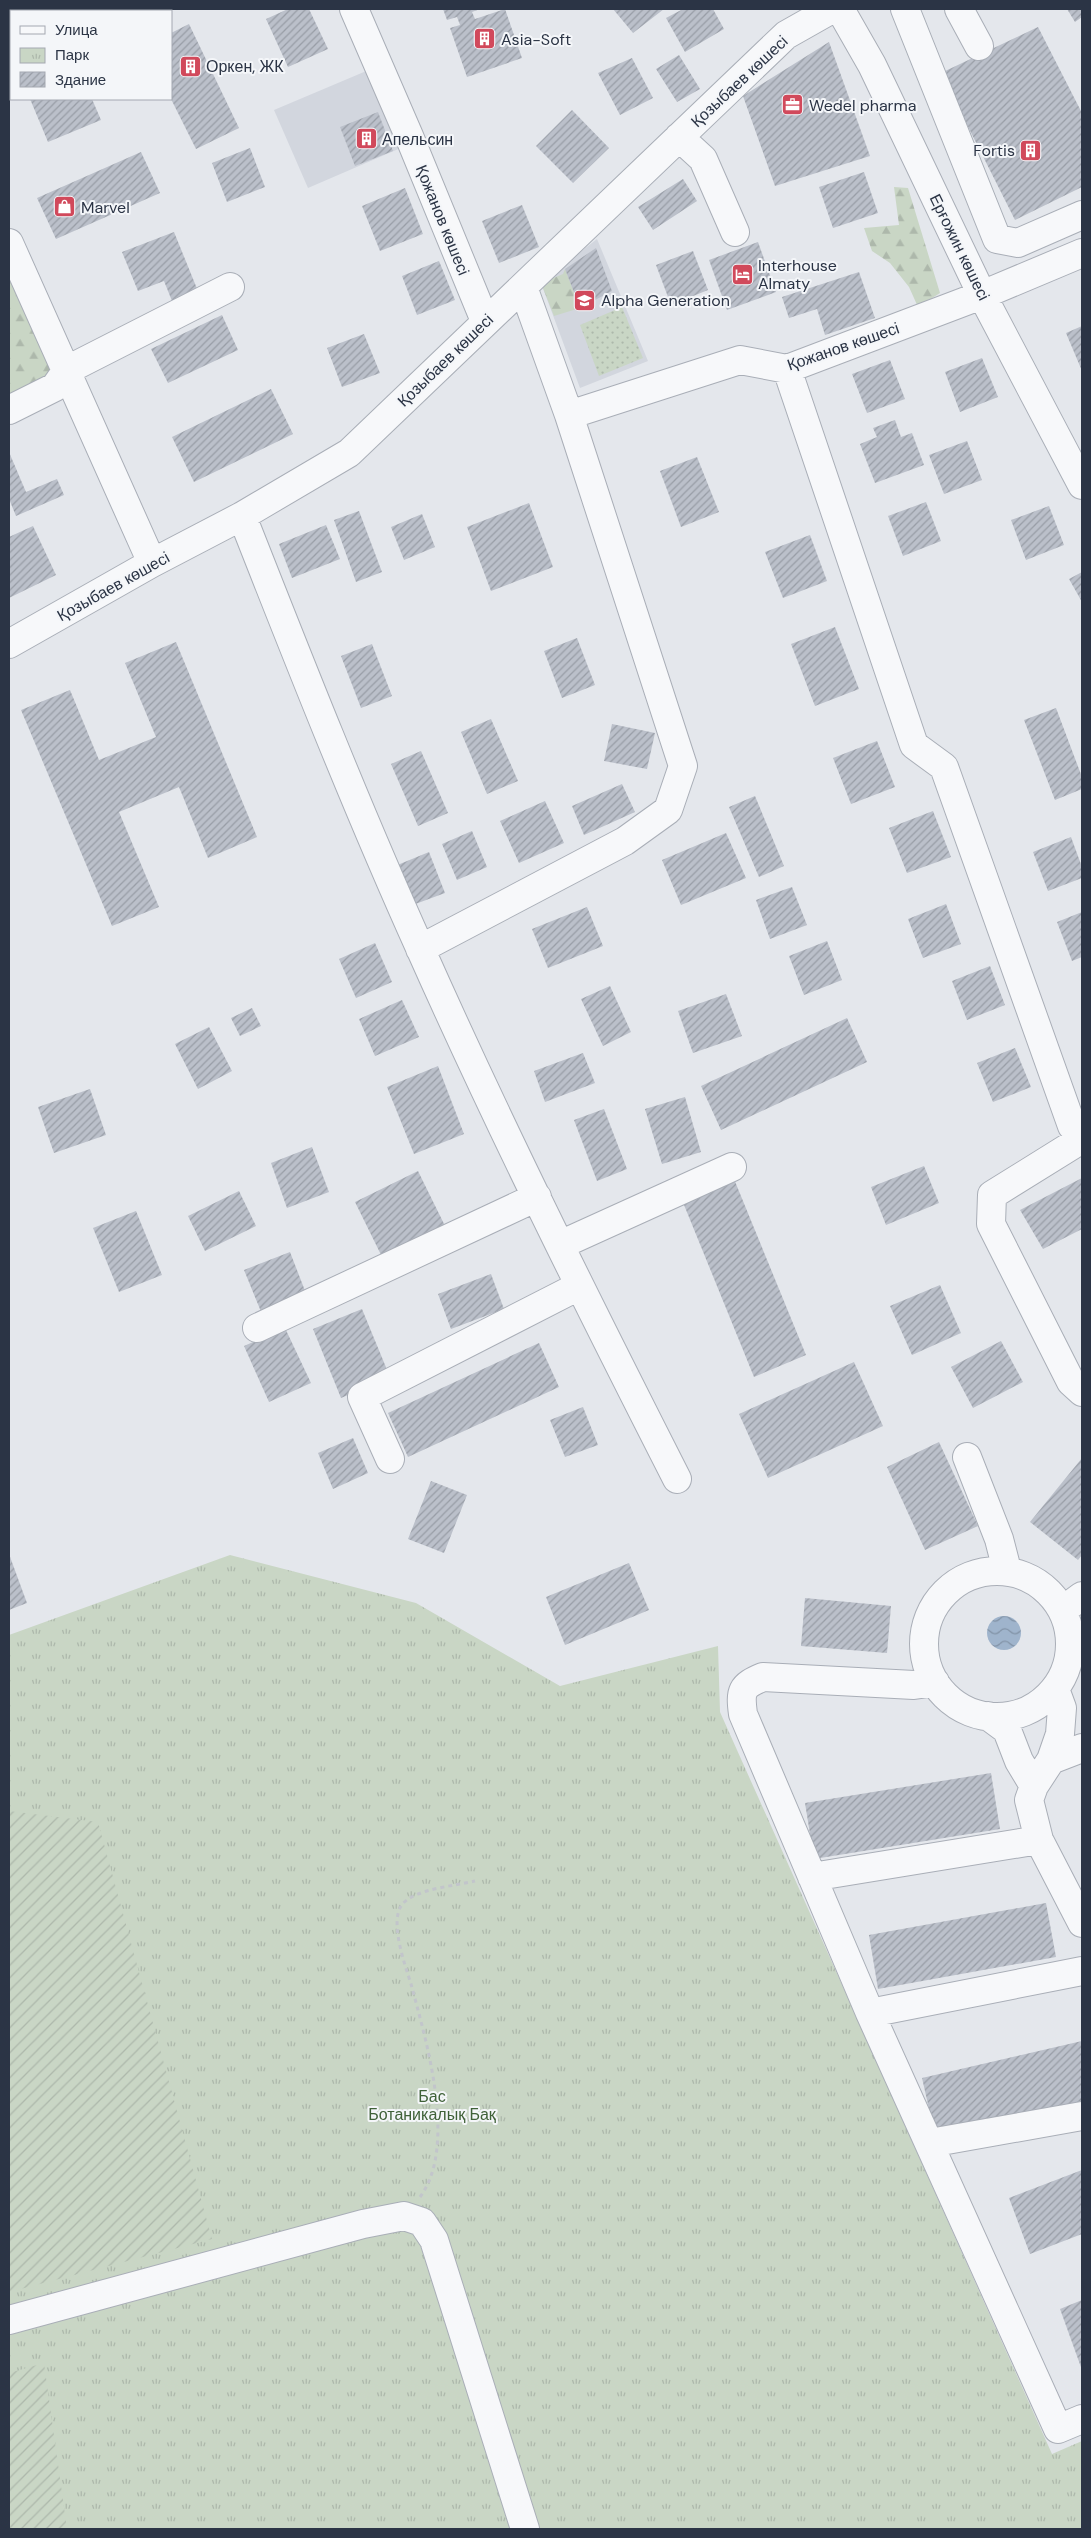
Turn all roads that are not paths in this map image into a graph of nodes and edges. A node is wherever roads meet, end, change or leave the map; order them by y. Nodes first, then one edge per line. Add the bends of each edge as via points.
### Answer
1 (354, 9) edge
2 (832, 9) edge
3 (840, 9) edge
4 (906, 9) edge
5 (959, 9) edge
6 (979, 46) dead end
7 (679, 137) junction
8 (1082, 215) edge
9 (735, 232) dead end
10 (9, 243) edge
11 (1082, 253) edge
12 (230, 287) dead end
13 (523, 287) junction
14 (982, 295) junction
15 (485, 321) junction
16 (787, 369) junction
17 (67, 370) junction
18 (9, 410) edge
19 (569, 415) junction
20 (1082, 485) edge
21 (242, 516) junction
22 (152, 563) junction
23 (9, 644) edge
24 (420, 949) junction
25 (1077, 1132) edge
26 (732, 1167) dead end
27 (538, 1197) junction
28 (560, 1245) junction
29 (579, 1286) junction
30 (257, 1328) dead end
31 (1082, 1392) edge
32 (967, 1457) dead end
33 (390, 1460) dead end
34 (677, 1479) dead end
35 (1006, 1570) junction
36 (1073, 1603) edge
37 (935, 1682) junction
38 (1055, 1689) junction
39 (988, 1716) junction
40 (1082, 1748) edge
41 (1051, 1760) junction
42 (1034, 1786) junction
43 (1039, 1840) junction
44 (812, 1877) junction
45 (1082, 1923) edge
46 (1082, 1972) edge
47 (870, 2013) junction
48 (1082, 2116) edge
49 (930, 2143) junction
50 (9, 2320) edge
51 (1082, 2419) edge
52 (525, 2529) edge

1 - 15 street, Қожанов көшесі
2 - 7 street, Қозыбаев көшесі via 786,35
3 - 14 street, Ерғожин көшесі via 872,66
4 - 8 street via 997,239 1018,243
5 - 6 street
7 - 9 street via 703,159
7 - 13 street, Қозыбаев көшесі
10 - 17 street
11 - 14 street, Қожанов көшесі
12 - 17 street
13 - 15 street, Қозыбаев көшесі
13 - 19 street
14 - 16 street, Қожанов көшесі
14 - 20 street, Ерғожин көшесі
15 - 21 street, Қозыбаев көшесі via 349,453
16 - 19 street, Қожанов көшесі via 740,360
16 - 25 street via 914,746 944,767
17 - 18 street via 55,387
17 - 22 street
19 - 24 street via 683,766 668,810 625,842
21 - 22 street, Қозыбаев көшесі
21 - 24 street via 325,728
22 - 23 street, Қозыбаев көшесі
24 - 27 street
25 - 31 street via 992,1195 990,1224 1071,1382
26 - 28 street
27 - 28 street
27 - 30 street
28 - 29 street
29 - 33 street via 362,1397
29 - 34 street
32 - 35 street via 999,1539
35 - 36 street via 1032,1578 1050,1592
35 - 37 street via 970,1575 952,1585 938,1600 928,1618 924,1638 925,1658
36 - 38 street via 1066,1671
37 - 39 street via 956,1705
37 - 44 street via 914,1685 763,1677 748,1684 741,1695 743,1714
38 - 39 street via 1025,1712
38 - 41 street via 1062,1708 1060,1734
39 - 42 street via 1007,1730 1019,1761
40 - 41 street
41 - 42 street
42 - 43 street via 1029,1800
43 - 44 street
43 - 45 street
44 - 47 street
46 - 47 street
47 - 49 street
48 - 49 street
49 - 51 street via 1058,2429
50 - 52 street via 364,2224 404,2216 422,2222 434,2240

